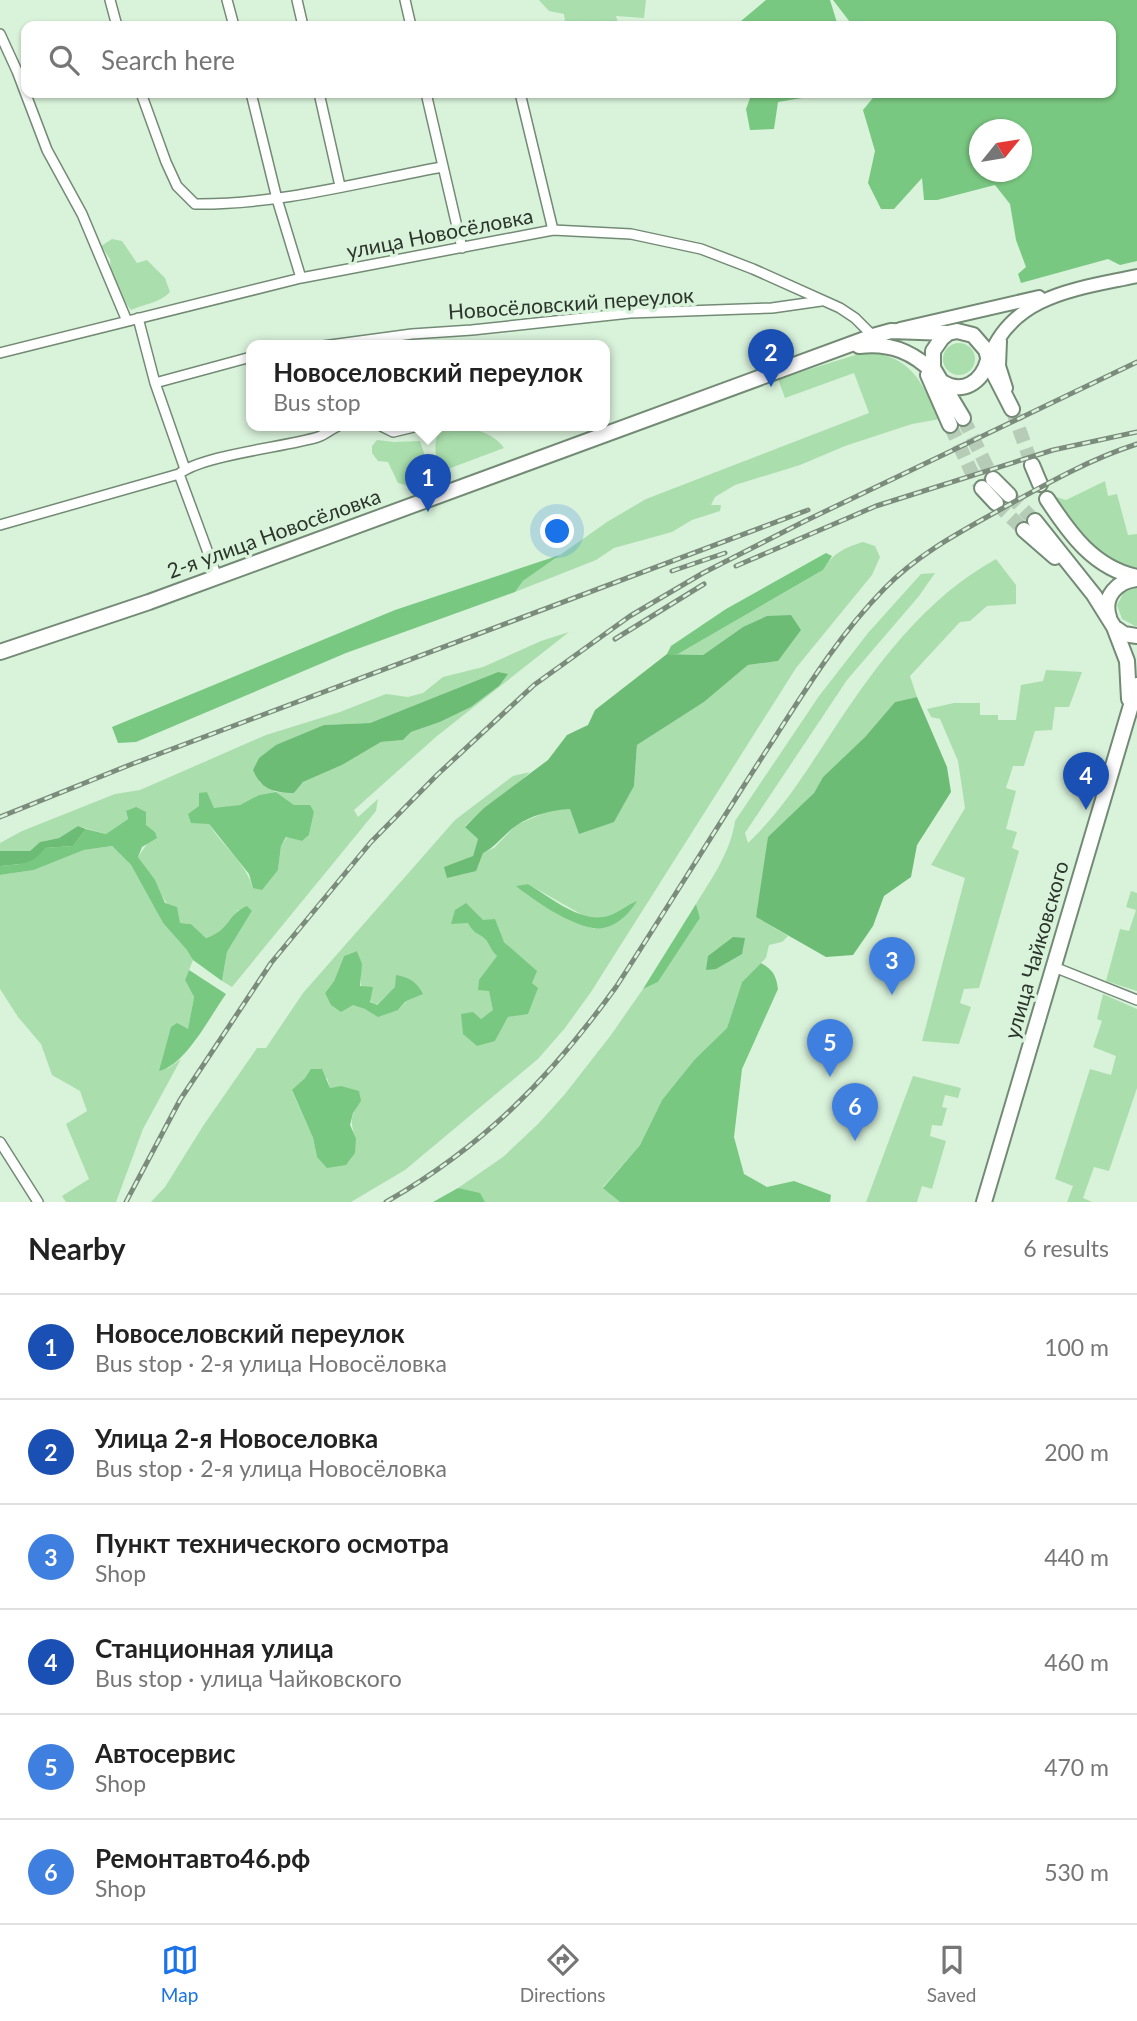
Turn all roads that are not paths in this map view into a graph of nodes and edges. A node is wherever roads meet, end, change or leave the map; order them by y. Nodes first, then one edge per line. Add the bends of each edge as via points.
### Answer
1 (110, 0) edge
2 (227, 0) edge
3 (297, 0) edge
4 (405, 0) edge
5 (116, 21) edge
6 (233, 21) edge
7 (302, 21) edge
8 (410, 21) edge
9 (0, 34) edge
10 (21, 82) edge
11 (27, 98) edge
12 (143, 98) edge
13 (252, 98) edge
14 (319, 98) edge
15 (427, 98) edge
16 (521, 98) edge
17 (442, 167) junction
18 (340, 186) junction
19 (277, 199) junction
20 (553, 230) junction
21 (462, 248) junction
22 (1137, 276) edge
23 (301, 278) junction
24 (1060, 293) junction
25 (823, 300) junction
26 (985, 309) junction
27 (138, 318) junction
28 (127, 321) junction
29 (891, 331) junction
30 (949, 333) junction
31 (1002, 334) junction
32 (873, 336) junction
33 (368, 340) edge
34 (837, 350) junction
35 (905, 351) junction
36 (0, 353) edge
37 (246, 358) edge
38 (988, 360) junction
39 (939, 378) junction
40 (156, 383) junction
41 (1012, 409) joint
42 (330, 431) edge
43 (1032, 465) tunnel mouth
44 (182, 472) junction
45 (1040, 484) dead end
46 (1009, 495) tunnel mouth
47 (1047, 499) dead end
48 (996, 503) dead end
49 (0, 525) edge
50 (1029, 526) tunnel mouth
51 (217, 577) junction
52 (1137, 578) edge
53 (1112, 622) junction
54 (1137, 636) edge
55 (0, 652) edge
56 (1137, 685) edge
57 (1129, 710) junction
58 (1054, 967) junction
59 (1137, 1000) edge
60 (0, 1142) edge
61 (38, 1202) edge
62 (985, 1202) edge

1 - 5 street
2 - 6 street
3 - 7 street
4 - 8 street
9 - 10 street
11 - 28 street
12 - 19 street via 177,186 195,204
13 - 19 street
14 - 18 street
15 - 17 street
16 - 20 street
17 - 18 street
17 - 21 street
18 - 19 street
19 - 23 street
20 - 21 street, улица Новосёловка
20 - 25 street, улица Новосёловка via 631,234 678,243
21 - 23 street, улица Новосёловка
22 - 24 main road
23 - 27 street, улица Новосёловка
24 - 26 main road, 2-я улица Новосёловка
24 - 31 main road via 1020,313
25 - 32 street, улица Новосёловка via 856,318
25 - 33 street, Новосёловский переулок via 772,309 630,313
26 - 29 main road, 2-я улица Новосёловка
26 - 30 main road
27 - 28 street, улица Новосёловка
27 - 40 street
28 - 36 street, улица Новосёловка
29 - 30 main road, 2-я улица Новосёловка
29 - 32 main road, 2-я улица Новосёловка
30 - 38 main road via 973,335
30 - 39 main road via 933,351 933,368
31 - 38 main road
31 - 41 main road via 999,366
32 - 34 main road, 2-я улица Новосёловка
34 - 35 main road, 2-я улица Новосёловка via 871,344
34 - 51 main road, 2-я улица Новосёловка
35 - 39 main road, 2-я улица Новосёловка
35 - 39 main road via 927,374 956,422
37 - 40 street
38 - 39 main road via 983,375 970,385 953,387
38 - 41 main road
40 - 44 street
42 - 44 street
43 - 45 main road
44 - 49 street
44 - 51 street
46 - 48 main road via 988,484
47 - 52 main road via 1091,556 1112,570
50 - 53 main road, улица Чайковского via 1083,581
51 - 55 main road, 2-я улица Новосёловка
52 - 53 main road via 1120,584 1110,594 1107,610
53 - 54 main road via 1124,634
53 - 57 main road, улица Чайковского via 1127,660
56 - 57 main road, улица Чайковского
57 - 58 main road, улица Чайковского
58 - 59 street
58 - 62 main road, улица Чайковского
60 - 61 street

